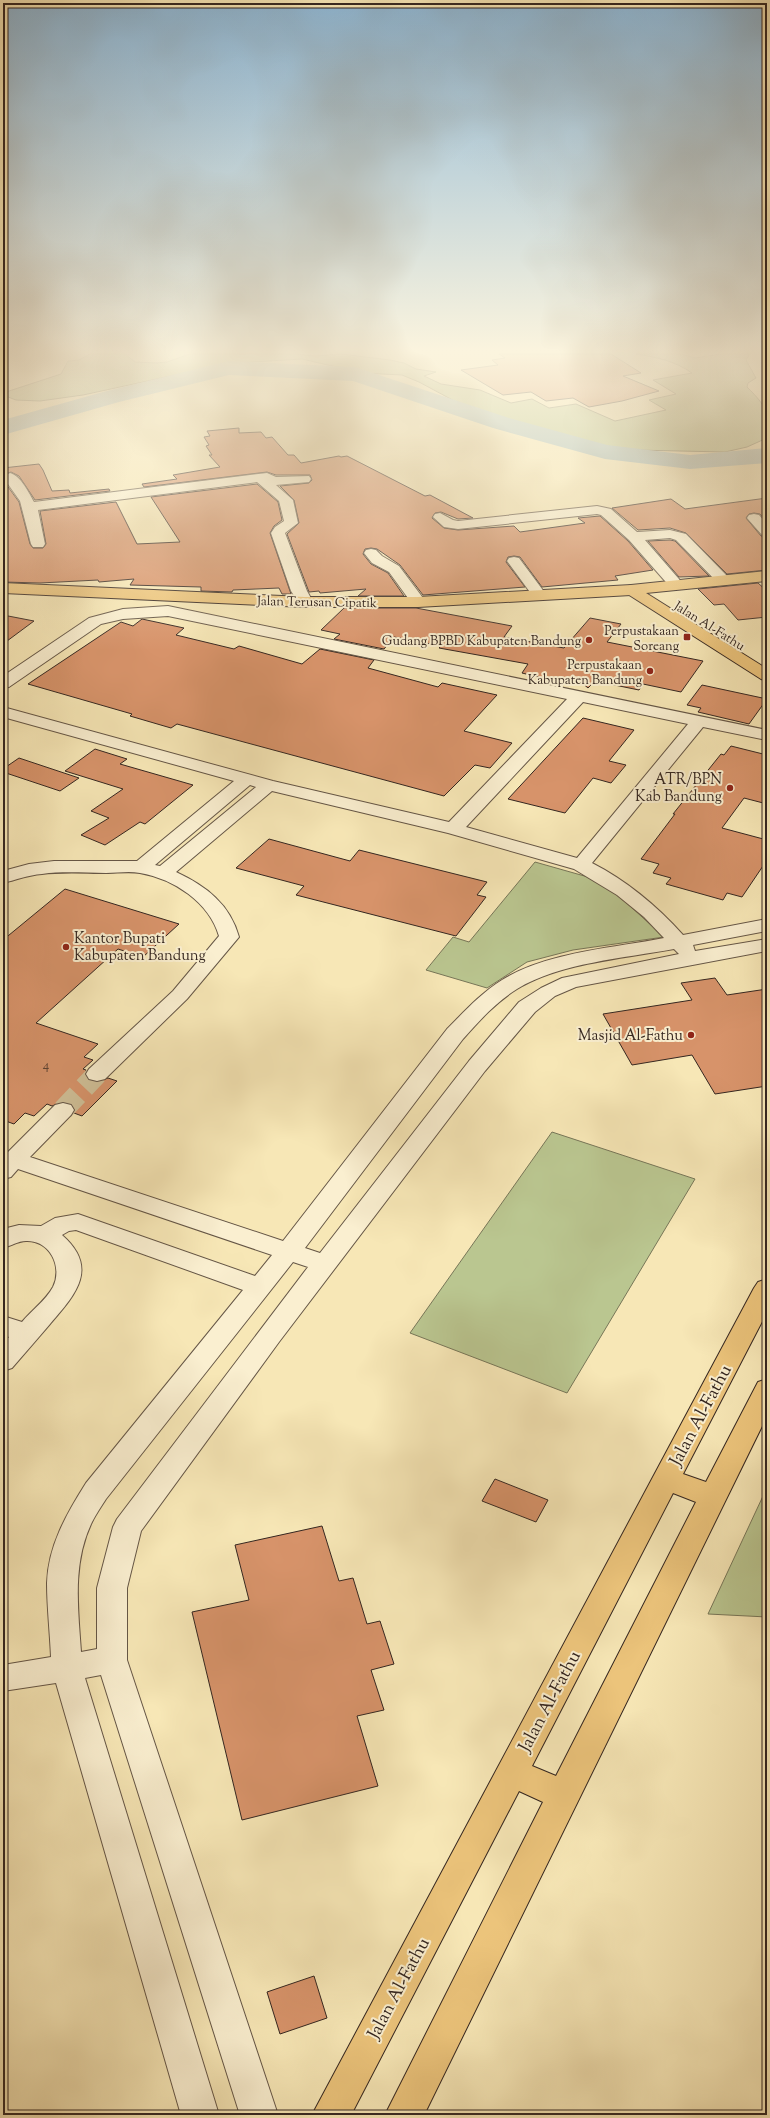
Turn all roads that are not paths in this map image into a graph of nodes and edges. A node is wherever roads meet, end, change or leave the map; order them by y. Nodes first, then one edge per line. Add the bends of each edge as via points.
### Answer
1 (10, 477) dead end
2 (260, 478) junction
3 (304, 479) dead end
4 (31, 507) junction
5 (440, 517) dead end
6 (754, 518) dead end
7 (767, 532) edge
8 (634, 537) junction
9 (38, 544) dead end
10 (371, 553) dead end
11 (514, 561) dead end
12 (767, 576) edge
13 (724, 581) junction
14 (677, 586) junction
15 (3, 588) edge
16 (652, 589) junction
17 (631, 590) junction
18 (540, 596) junction
19 (304, 602) junction
20 (418, 602) junction
21 (767, 661) edge
22 (767, 676) edge
23 (3, 683) edge
24 (579, 696) junction
25 (3, 712) edge
26 (699, 721) junction
27 (767, 735) edge
28 (247, 779) junction
29 (269, 785) junction
30 (454, 829) junction
31 (581, 865) junction
32 (141, 867) junction
33 (162, 874) junction
34 (3, 877) edge
35 (767, 925) edge
36 (767, 945) edge
37 (685, 949) junction
38 (97, 1074) tunnel mouth
39 (63, 1110) tunnel mouth
40 (9, 1165) edge
41 (45, 1237) junction
42 (3, 1240) edge
43 (289, 1251) junction
44 (325, 1264) junction
45 (260, 1287) junction
46 (767, 1288) edge
47 (3, 1325) edge
48 (27, 1334) junction
49 (3, 1361) edge
50 (767, 1389) edge
51 (666, 1479) junction
52 (714, 1497) junction
53 (112, 1660) junction
54 (67, 1668) junction
55 (3, 1678) edge
56 (512, 1772) junction
57 (563, 1795) junction
58 (200, 2115) edge
59 (259, 2115) edge
60 (331, 2115) edge
61 (404, 2115) edge

1 - 4 street
2 - 3 street via 268,477 272,481
2 - 4 street
2 - 19 street via 286,500 288,505 291,523 278,533
4 - 9 street
5 - 8 street via 449,524 458,525 597,510 606,512
6 - 7 street
8 - 13 street via 670,534 681,536
8 - 14 street
10 - 20 street via 377,561 394,569
11 - 18 street
12 - 13 main road, Jalan Terusan Cipatik
13 - 14 main road, Jalan Terusan Cipatik
14 - 16 main road, Jalan Terusan Cipatik
15 - 19 main road, Jalan Terusan Cipatik
16 - 17 main road, Jalan Terusan Cipatik
16 - 21 main road, Jalan Al-Fathu
17 - 18 main road, Jalan Terusan Cipatik
17 - 22 main road, Jalan Al-Fathu
18 - 20 main road, Jalan Terusan Cipatik
19 - 20 main road, Jalan Terusan Cipatik
23 - 24 street via 96,621 123,614 168,611
24 - 26 street
24 - 30 street
25 - 28 street
26 - 27 street
26 - 31 street
28 - 29 street
28 - 32 street
29 - 30 street
29 - 33 street
30 - 31 street
31 - 37 street via 626,893
32 - 33 street
32 - 34 street via 53,866 27,869
33 - 38 street via 190,887 213,903 227,923 229,937 180,995
35 - 37 street
36 - 37 street
37 - 43 street via 564,962 509,985 482,1006 455,1034
37 - 44 street via 568,982 527,1007 477,1066
39 - 40 street
40 - 43 street
41 - 42 street via 24,1231
41 - 45 street via 58,1225 67,1221 78,1222
41 - 48 street via 65,1255 68,1279 64,1291
43 - 44 street
43 - 45 street
44 - 53 street via 127,1527 112,1588
45 - 54 street via 96,1491 78,1520 66,1555 62,1582
46 - 51 main road, Jalan Al-Fathu
47 - 48 street
48 - 49 street
50 - 52 main road
51 - 52 main road
51 - 56 main road, Jalan Al-Fathu
52 - 57 main road
53 - 54 street
53 - 59 street
54 - 55 street
54 - 58 street
56 - 57 main road
56 - 60 main road, Jalan Al-Fathu
57 - 61 main road

